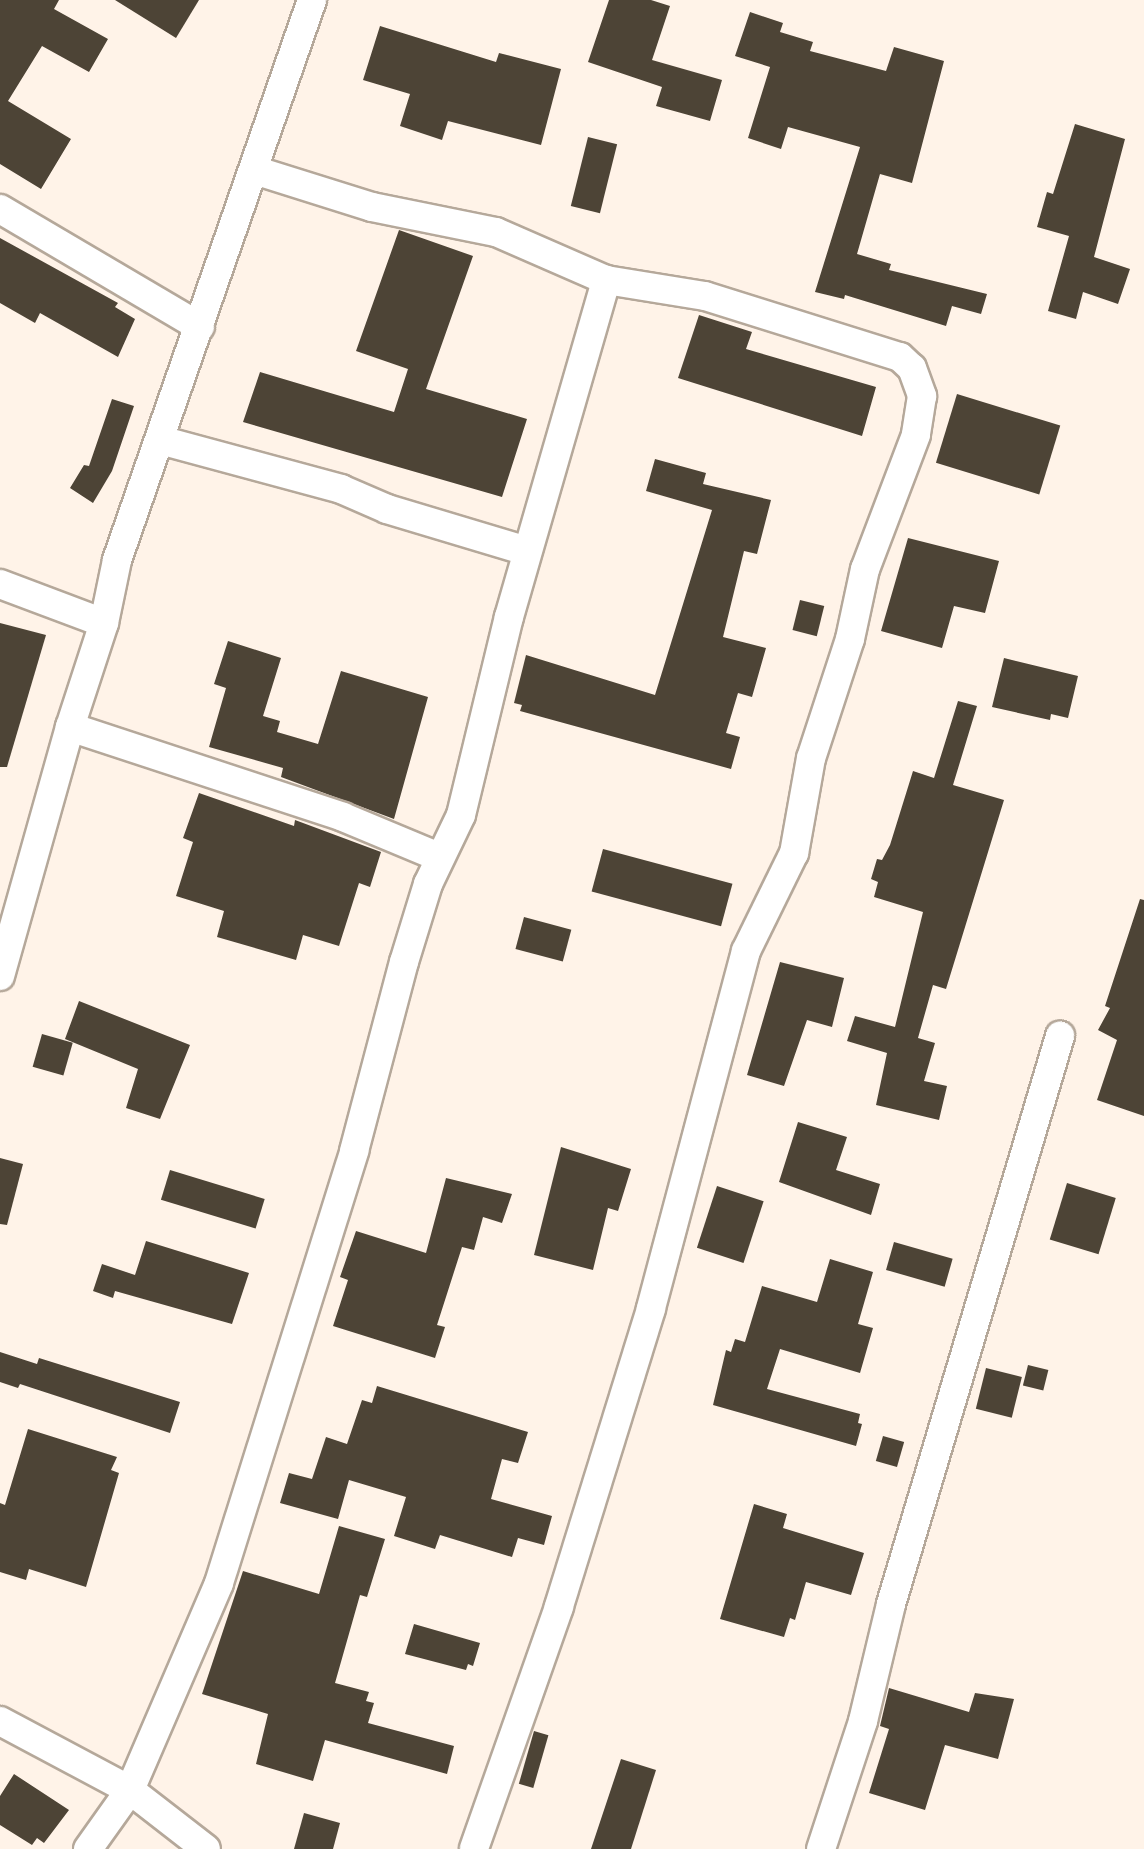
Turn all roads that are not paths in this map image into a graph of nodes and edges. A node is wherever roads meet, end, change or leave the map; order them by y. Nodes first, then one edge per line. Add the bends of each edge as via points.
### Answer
1 (304, 3) edge
2 (254, 170) junction
3 (0, 209) edge
4 (606, 280) junction
5 (200, 327) junction
6 (160, 440) junction
7 (527, 551) junction
8 (0, 584) edge
9 (104, 622) junction
10 (70, 727) junction
11 (439, 857) junction
12 (1, 970) edge
13 (1060, 1036) dead end
14 (0, 1721) edge
15 (130, 1790) junction
16 (88, 1849) edge
17 (206, 1849) edge
18 (474, 1849) edge
19 (821, 1849) edge

1 - 2 street
2 - 4 street via 372,207 496,232
2 - 5 street
3 - 5 street
4 - 7 street
4 - 18 street via 705,296 900,358 919,382 921,416 865,569 811,758 794,853 746,951 651,1309 559,1607
5 - 6 street
6 - 7 street via 340,489
6 - 9 street via 117,560
7 - 11 street via 460,815
8 - 9 street
9 - 10 street
10 - 11 street
10 - 12 street
11 - 15 street via 220,1583
13 - 19 street
14 - 15 street
15 - 16 street
15 - 17 street

